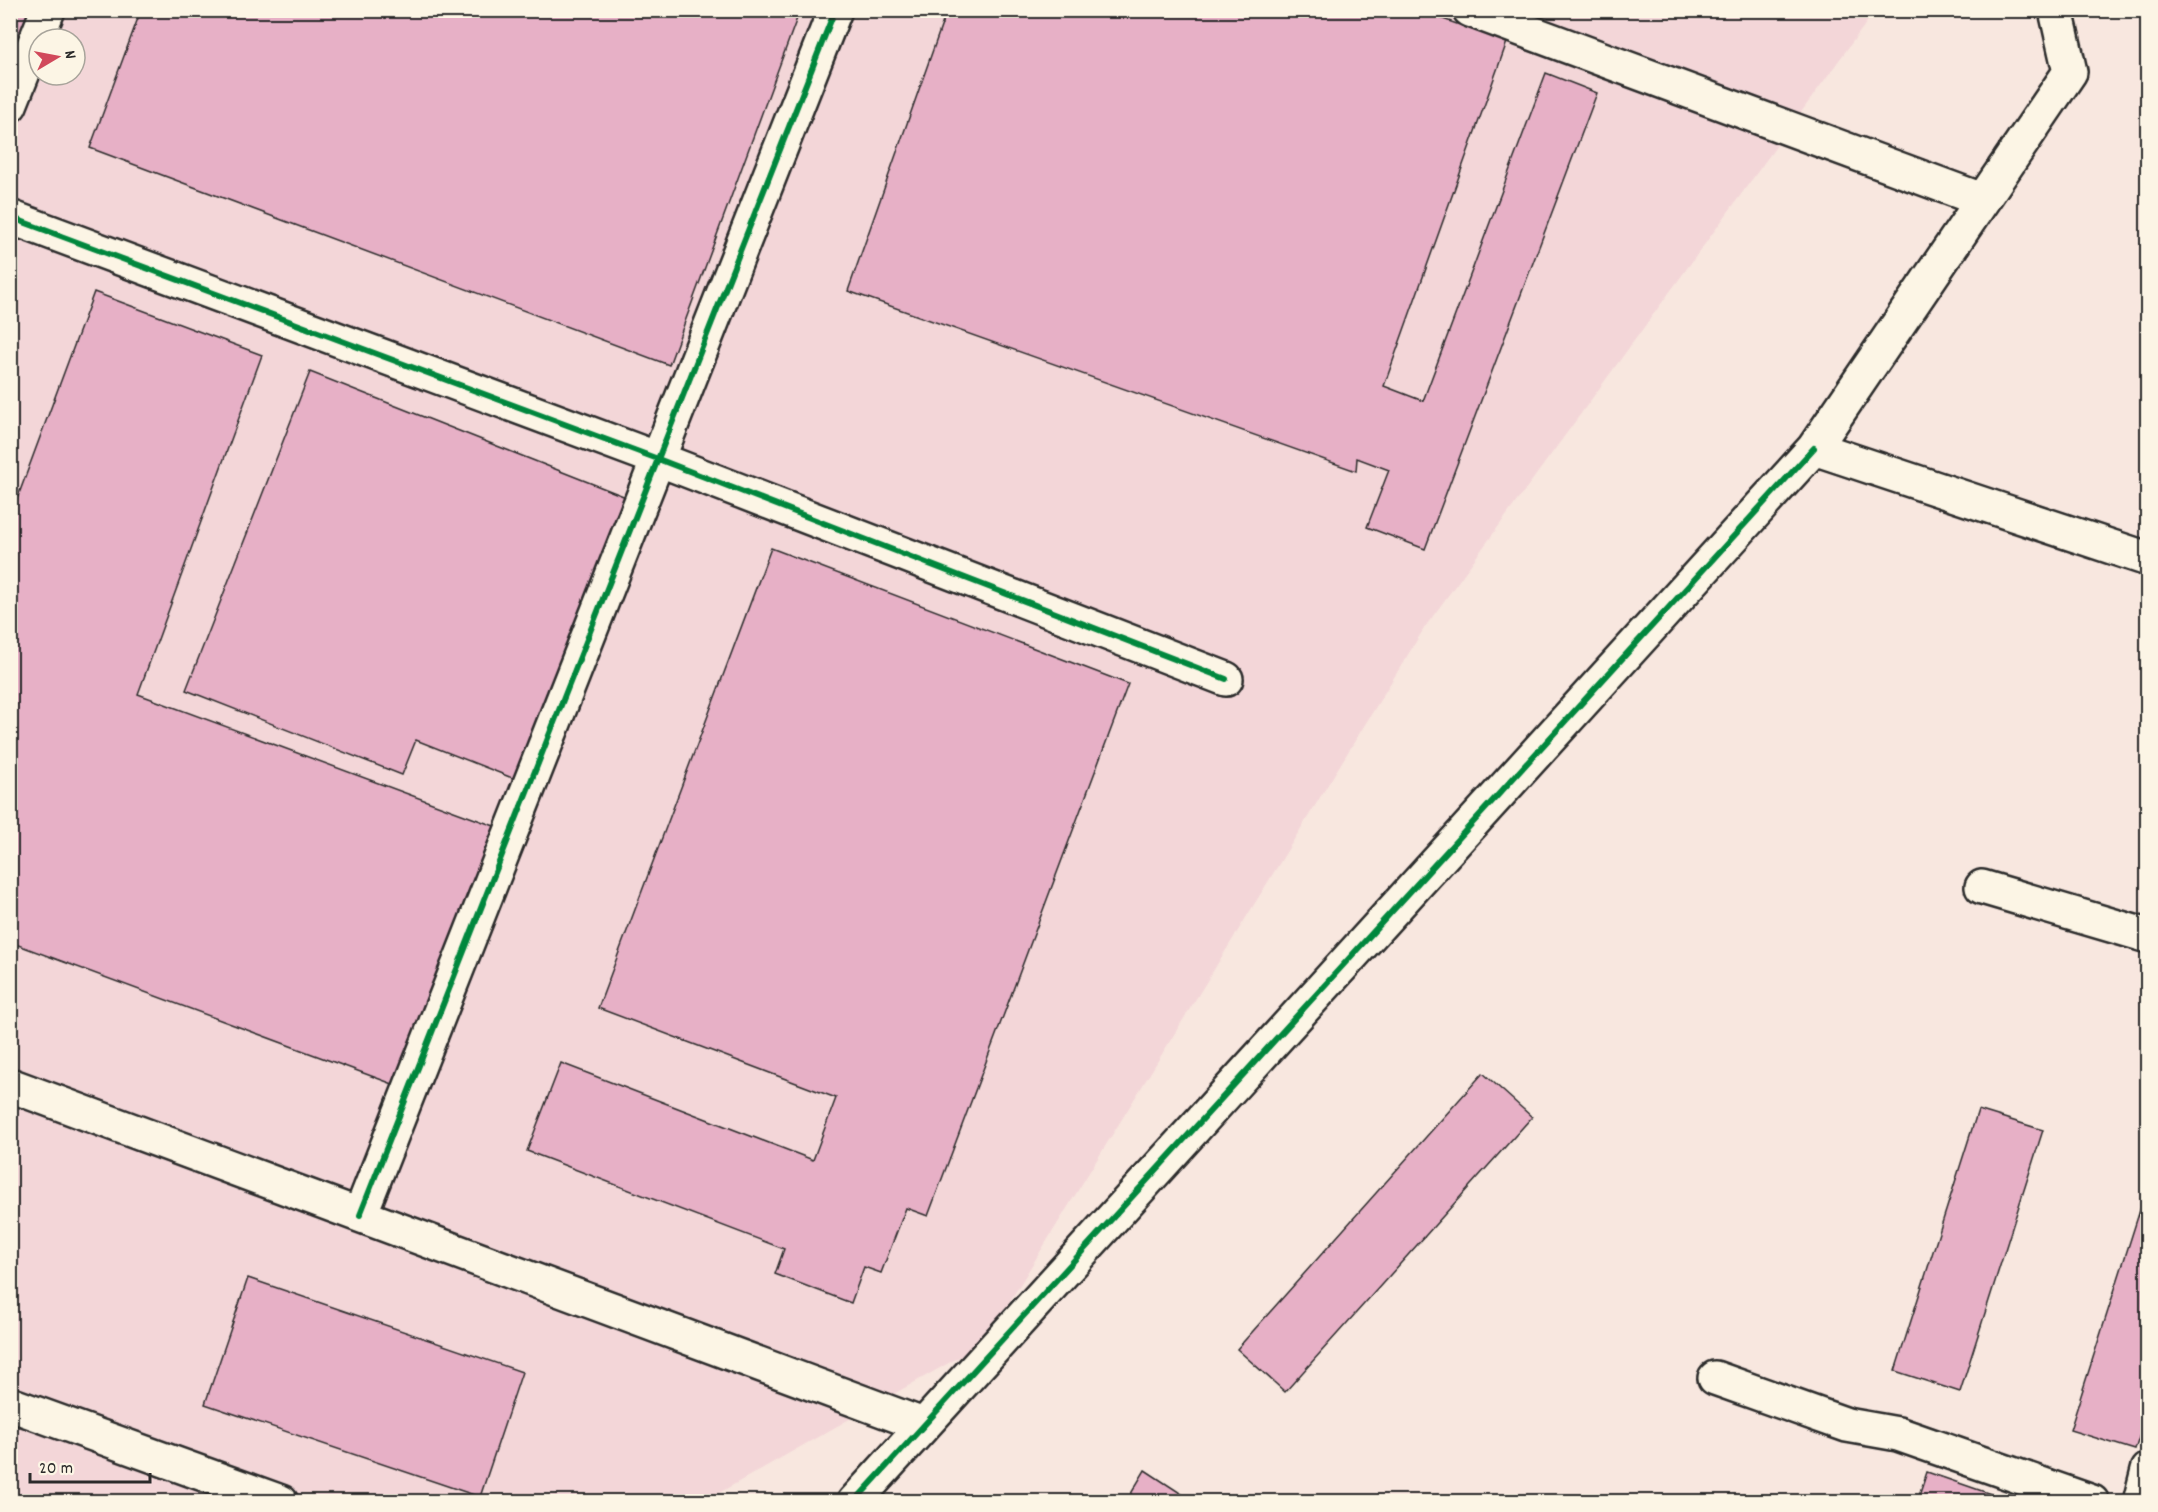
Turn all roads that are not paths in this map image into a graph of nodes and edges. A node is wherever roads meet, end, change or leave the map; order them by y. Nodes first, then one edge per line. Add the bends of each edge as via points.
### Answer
1 (48, 10) edge
2 (835, 10) edge
3 (1470, 10) edge
4 (2056, 10) edge
5 (10, 105) edge
6 (1982, 200) junction
7 (10, 217) edge
8 (1814, 448) junction
9 (658, 459) junction
10 (2148, 559) edge
11 (1226, 679) dead end
12 (1982, 887) dead end
13 (2148, 936) edge
14 (10, 1085) edge
15 (360, 1215) junction
16 (1715, 1378) dead end
17 (10, 1404) edge
18 (924, 1425) junction
19 (2148, 1470) edge
20 (280, 1502) edge
21 (854, 1502) edge
22 (2092, 1502) edge
23 (2140, 1502) edge

1 - 5 street
2 - 9 street
3 - 6 street
4 - 6 street via 2070,72
6 - 8 street
7 - 9 street
8 - 10 street
8 - 18 street
9 - 11 street
9 - 15 street
12 - 13 street
14 - 15 street
15 - 18 street
16 - 22 street via 1846,1425 1898,1434
17 - 20 street
18 - 21 street
19 - 23 street

